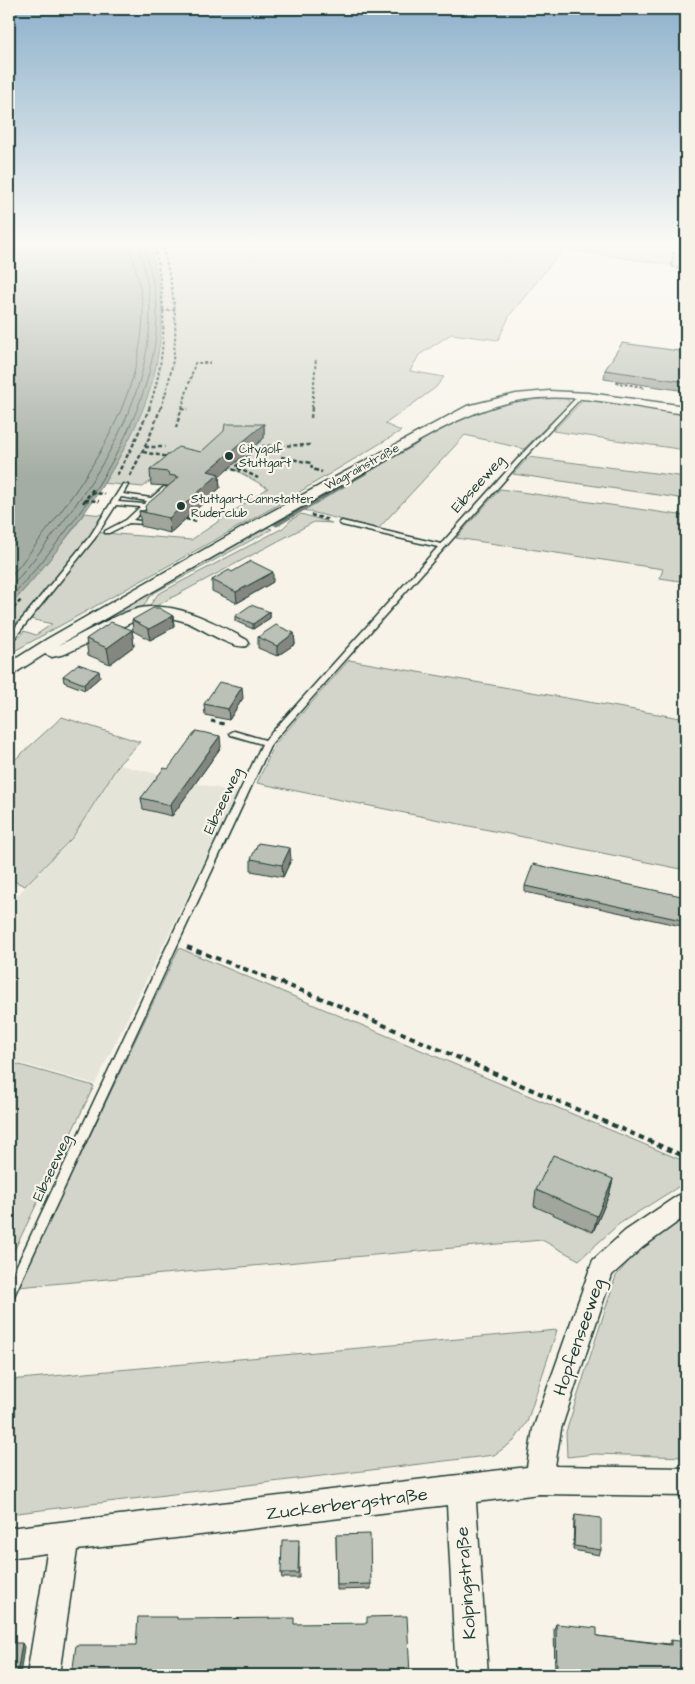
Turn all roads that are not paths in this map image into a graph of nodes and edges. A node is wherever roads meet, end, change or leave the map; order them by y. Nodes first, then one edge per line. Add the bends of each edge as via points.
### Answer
1 (579, 397) junction
2 (686, 410) edge
3 (125, 485) road end
4 (158, 486) edge
5 (166, 488) edge
6 (119, 495) junction
7 (144, 498) junction
8 (152, 500) junction
9 (114, 503) junction
10 (137, 504) junction
11 (144, 506) junction
12 (128, 521) junction
13 (144, 523) edge
14 (342, 523) road end
15 (107, 532) dead end
16 (442, 546) junction
17 (9, 639) edge
18 (241, 643) dead end
19 (39, 650) junction
20 (9, 670) edge
21 (234, 734) dead end
22 (267, 743) junction
23 (686, 1203) edge
24 (9, 1294) edge
25 (539, 1480) junction
26 (686, 1482) edge
27 (461, 1490) junction
28 (64, 1538) junction
29 (9, 1543) edge
30 (43, 1675) edge
31 (472, 1675) edge

1 - 2 street, Wagrainstraße
1 - 16 lane, Eibseeweg
1 - 19 street, Wagrainstraße via 528,395 471,409
3 - 6 lane
4 - 7 lane
5 - 8 lane
6 - 7 lane
6 - 9 lane
7 - 8 lane
7 - 10 lane
8 - 11 lane
9 - 10 lane
9 - 17 lane via 93,537
10 - 11 lane
11 - 12 lane
12 - 13 lane
12 - 15 lane
14 - 16 lane
16 - 22 lane, Eibseeweg
18 - 19 street via 201,620 148,612 137,614 59,651
19 - 20 street, Wagrainstraße
21 - 22 lane
22 - 24 lane, Eibseeweg
23 - 25 street, Hopfenseeweg via 634,1239 602,1268 547,1429
25 - 26 street, Zuckerbergstraße
25 - 27 street, Zuckerbergstraße
27 - 28 street, Zuckerbergstraße
27 - 31 street, Kolpingstraße
28 - 29 street, Zuckerbergstraße
28 - 30 street

